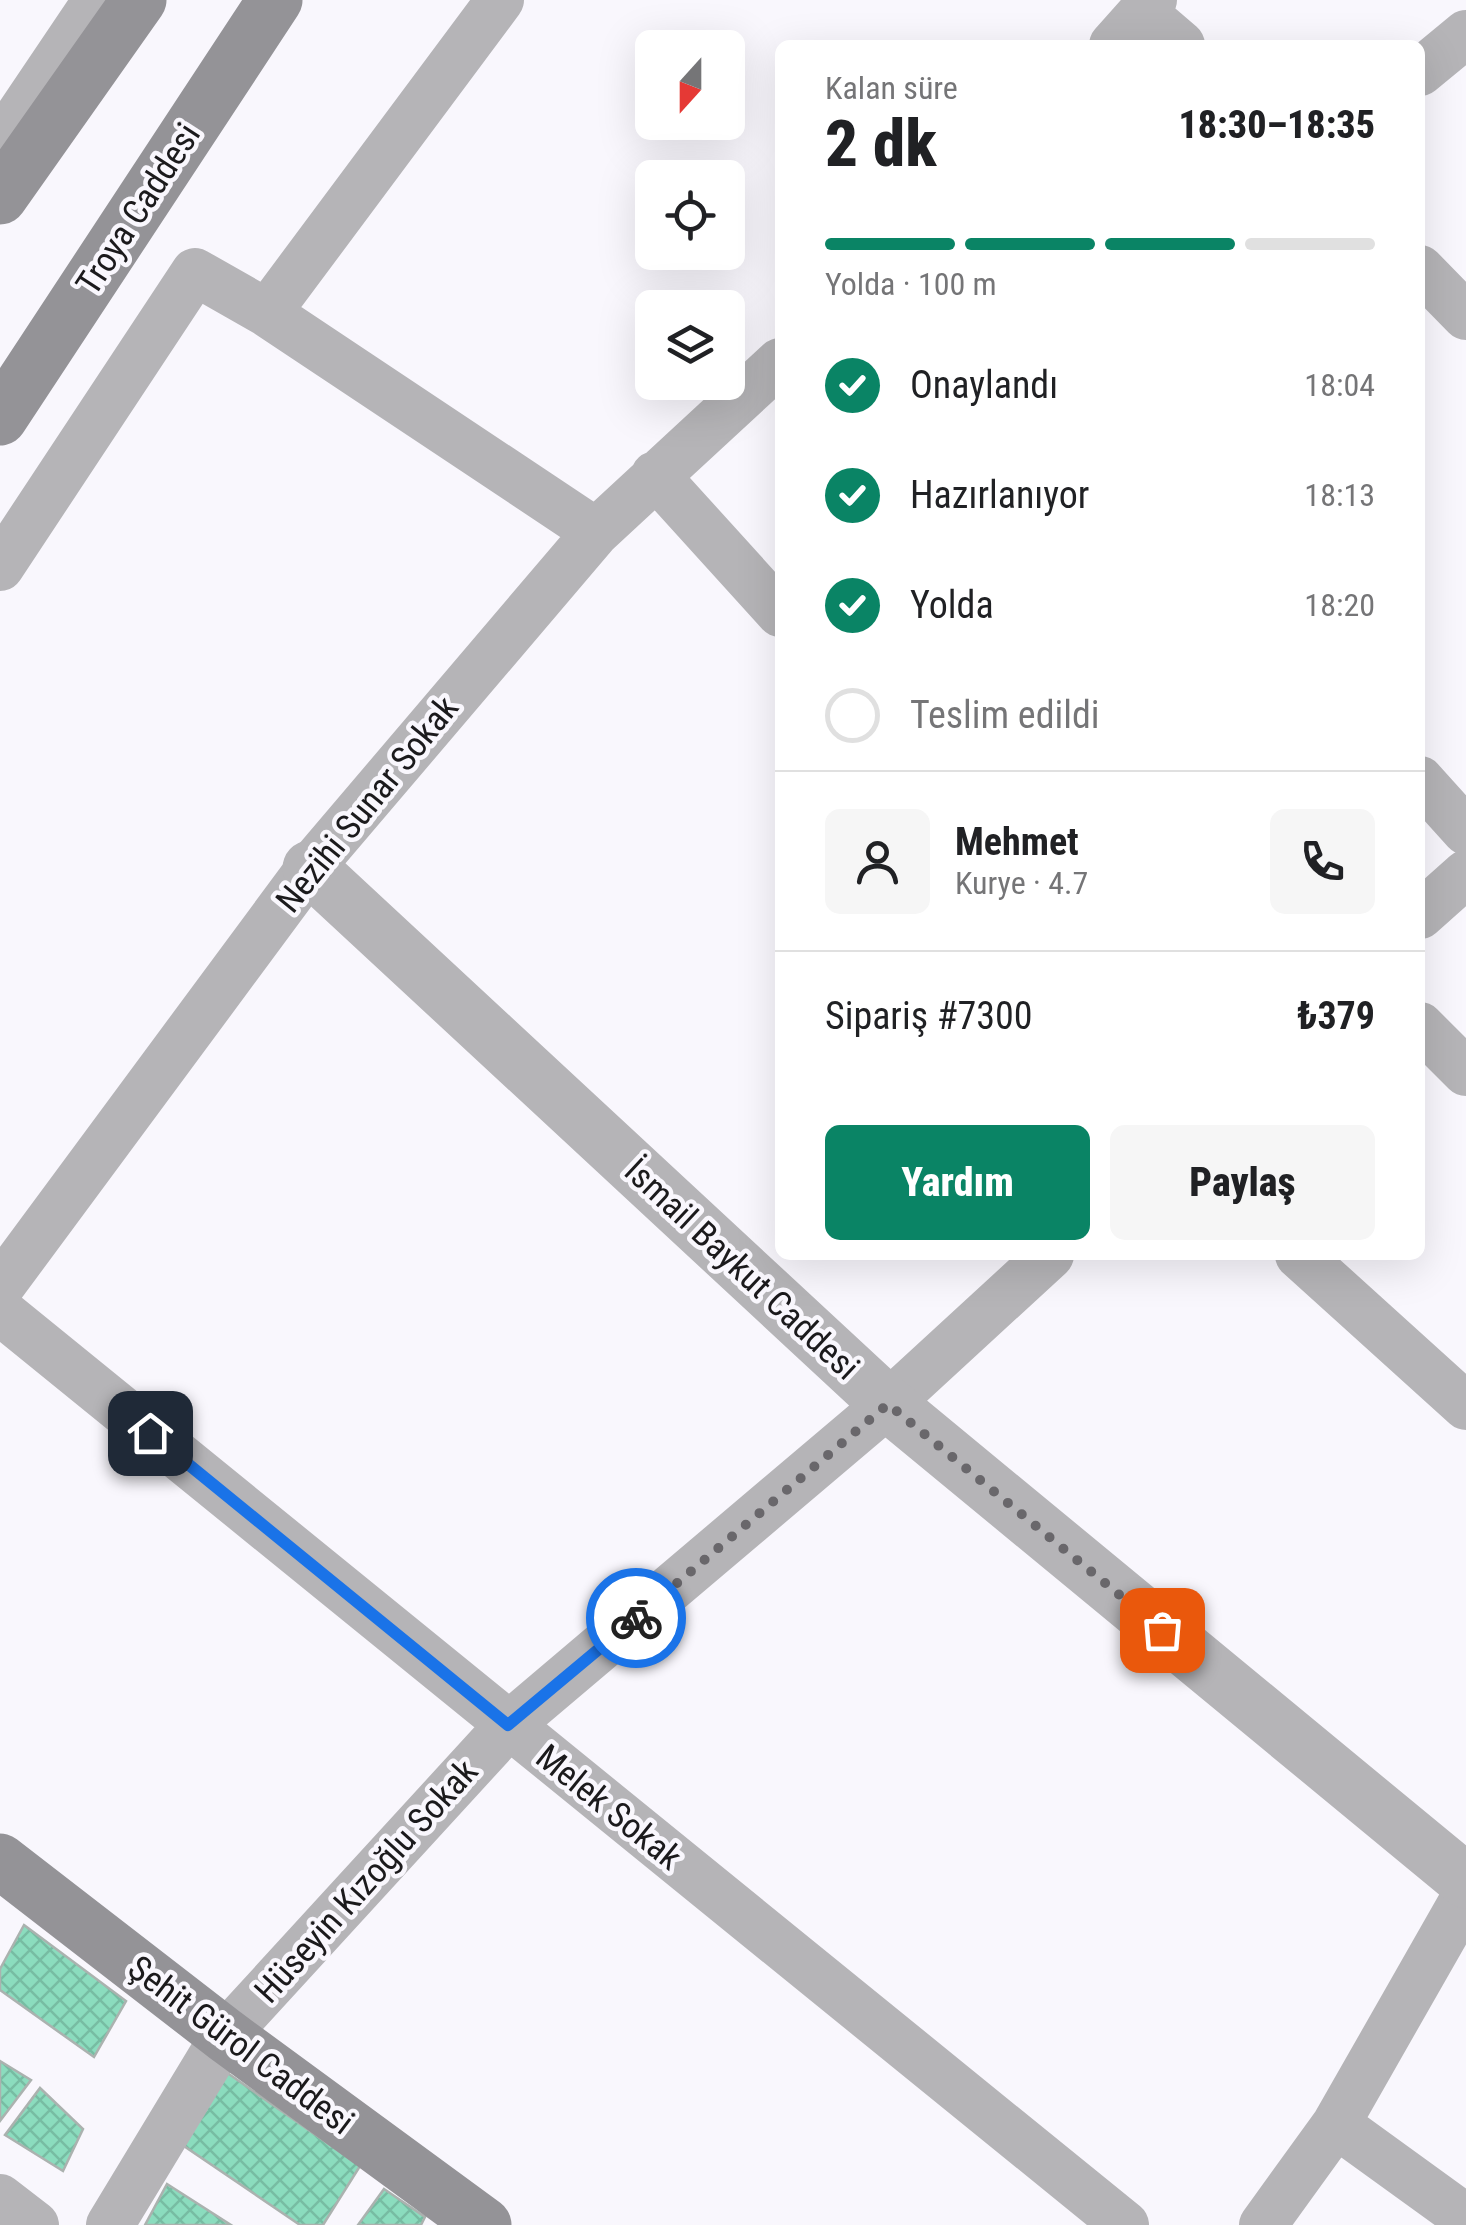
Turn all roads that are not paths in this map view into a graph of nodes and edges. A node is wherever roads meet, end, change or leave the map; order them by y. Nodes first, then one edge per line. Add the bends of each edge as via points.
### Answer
1 (96, 0) edge
2 (139, 0) edge
3 (275, 0) edge
4 (500, 0) edge
5 (1137, 20) edge
6 (1466, 34) edge
7 (1172, 40) edge
8 (1425, 68) edge
9 (0, 144) edge
10 (0, 197) edge
11 (1425, 274) edge
12 (267, 312) junction
13 (1466, 316) edge
14 (775, 366) edge
15 (0, 418) edge
16 (654, 475) junction
17 (596, 532) junction
18 (0, 567) edge
19 (775, 608) edge
20 (1425, 786) edge
21 (1466, 831) edge
22 (310, 868) junction
23 (1466, 874) edge
24 (1425, 911) edge
25 (1425, 1031) edge
26 (1466, 1072) edge
27 (1045, 1260) edge
28 (1305, 1260) edge
29 (0, 1287) edge
30 (0, 1311) edge
31 (888, 1404) junction
32 (1466, 1406) edge
33 (508, 1725) junction
34 (0, 1860) edge
35 (1466, 1881) edge
36 (1466, 1896) edge
37 (225, 2035) junction
38 (1336, 2124) junction
39 (0, 2198) edge
40 (1466, 2218) edge
41 (471, 2221) edge
42 (35, 2225) edge
43 (110, 2225) edge
44 (1126, 2225) edge
45 (1263, 2225) edge

1 - 9 street
2 - 10 main road
3 - 15 main road, Troya Caddesi
4 - 12 street
5 - 7 street
6 - 8 street
11 - 13 street
12 - 17 street
12 - 18 street via 195,272
14 - 16 street, Nezihi Sunar Sokak
16 - 17 street, Nezihi Sunar Sokak
16 - 19 street
17 - 22 street, Nezihi Sunar Sokak
20 - 21 street
22 - 29 street, Nezihi Sunar Sokak
22 - 31 street, İsmail Baykut Caddesi
23 - 24 street
25 - 26 street
27 - 31 street, Hüseyin Kızoğlu Sokak
28 - 32 street
30 - 33 street, Melek Sokak
31 - 33 street, Hüseyin Kızoğlu Sokak
31 - 35 street, İsmail Baykut Caddesi
33 - 37 street, Hüseyin Kızoğlu Sokak
33 - 44 street, Melek Sokak
34 - 37 main road, Şehit Gürol Caddesi
36 - 38 street
37 - 41 main road, Şehit Gürol Caddesi
37 - 43 street, Hüseyin Kızoğlu Sokak
38 - 40 street
38 - 45 street
39 - 42 street

